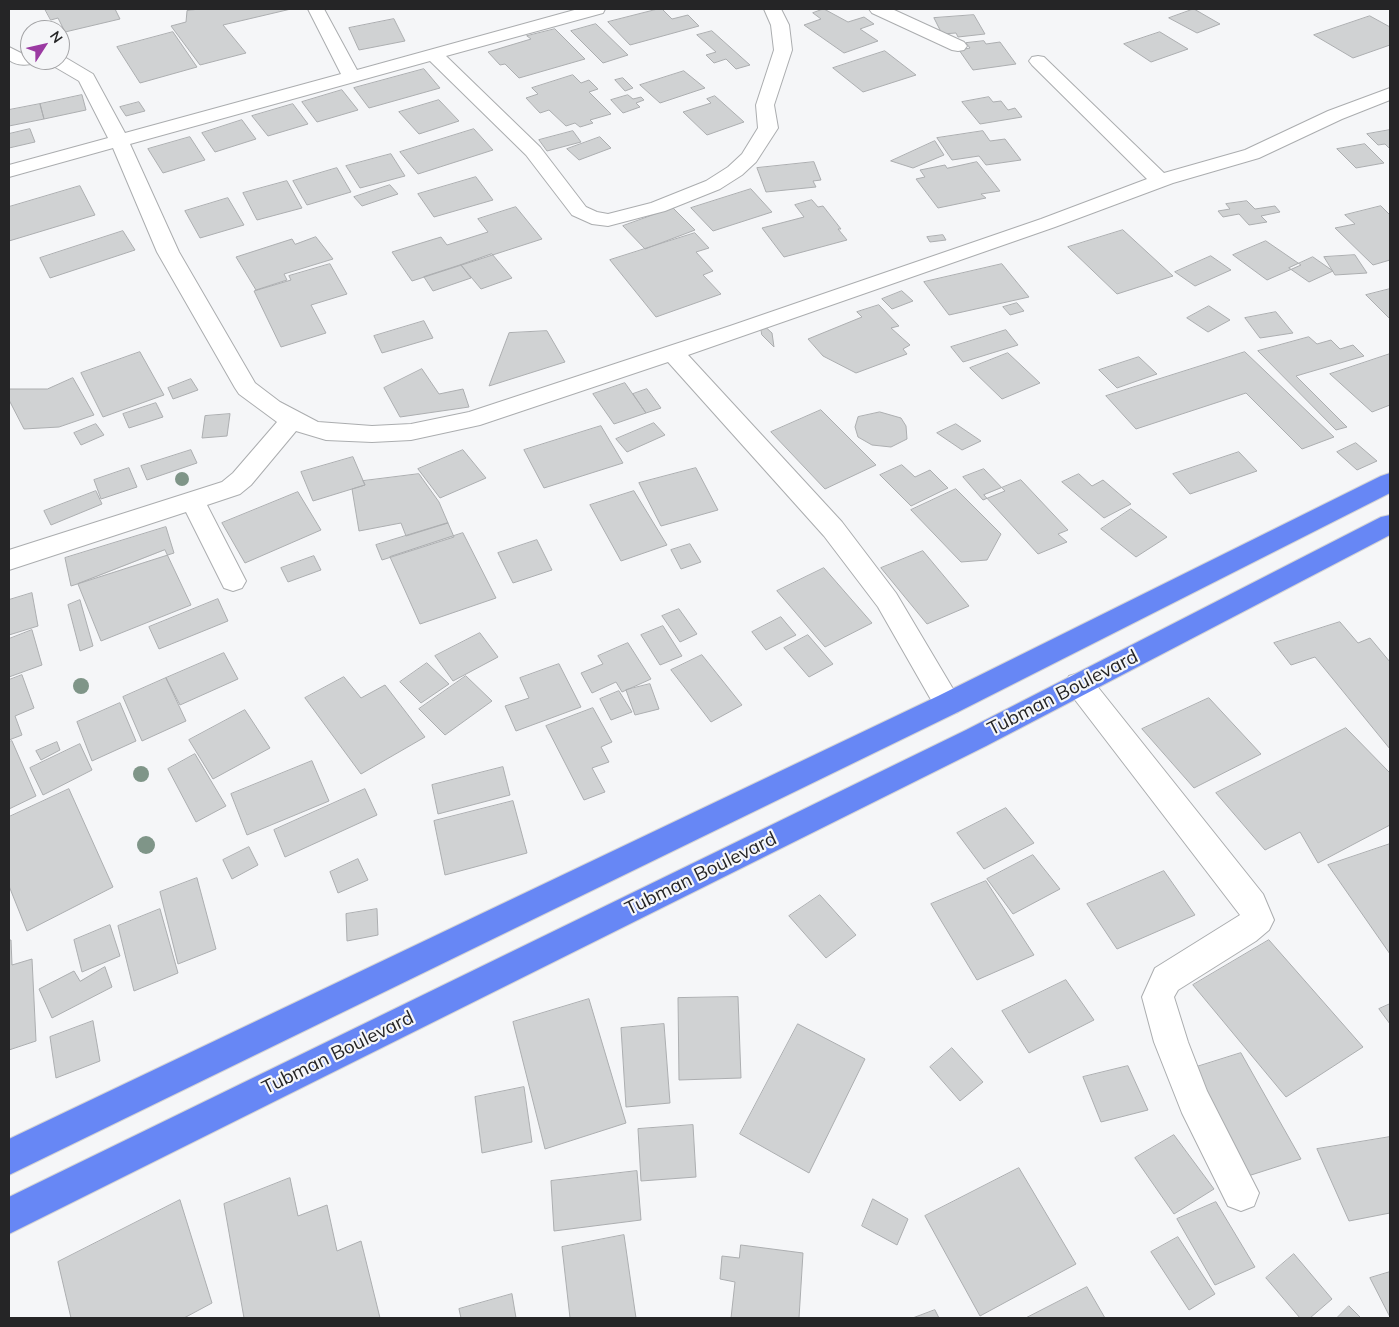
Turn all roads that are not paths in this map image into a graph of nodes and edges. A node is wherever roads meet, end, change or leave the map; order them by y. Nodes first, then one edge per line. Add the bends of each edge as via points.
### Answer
1 (316, 9) edge
2 (597, 9) edge
3 (772, 9) edge
4 (878, 9) edge
5 (958, 46) dead end
6 (9, 52) edge
7 (433, 54) junction
8 (20, 59) edge
9 (1038, 60) dead end
10 (70, 68) edge
11 (351, 76) junction
12 (1390, 94) edge
13 (120, 141) junction
14 (9, 171) edge
15 (1160, 182) junction
16 (672, 352) junction
17 (292, 420) junction
18 (1390, 482) edge
19 (193, 501) junction
20 (1390, 524) edge
21 (9, 560) edge
22 (233, 581) dead end
23 (1079, 684) junction
24 (948, 704) junction
25 (9, 1157) edge
26 (1241, 1193) dead end
27 (9, 1216) edge

1 - 11 street
2 - 7 street
3 - 7 street via 780,25 783,50 765,105 768,128 749,158 736,171 713,185 658,207 608,220 579,212 533,151
4 - 5 street
6 - 8 street
7 - 11 street
9 - 15 street
10 - 13 street via 87,78
11 - 13 street
12 - 15 street via 1335,115 1252,154
13 - 14 street
13 - 17 street via 168,252 247,388
15 - 16 street
16 - 17 street via 472,419 411,432 326,432
16 - 24 street via 833,529 887,600
17 - 19 street via 242,479 231,488
18 - 24 highway
19 - 21 street
19 - 22 street
20 - 23 highway, Tubman Boulevard
23 - 26 street via 1252,904 1258,920 1166,979 1158,997 1194,1101
23 - 27 highway, Tubman Boulevard
24 - 25 highway

